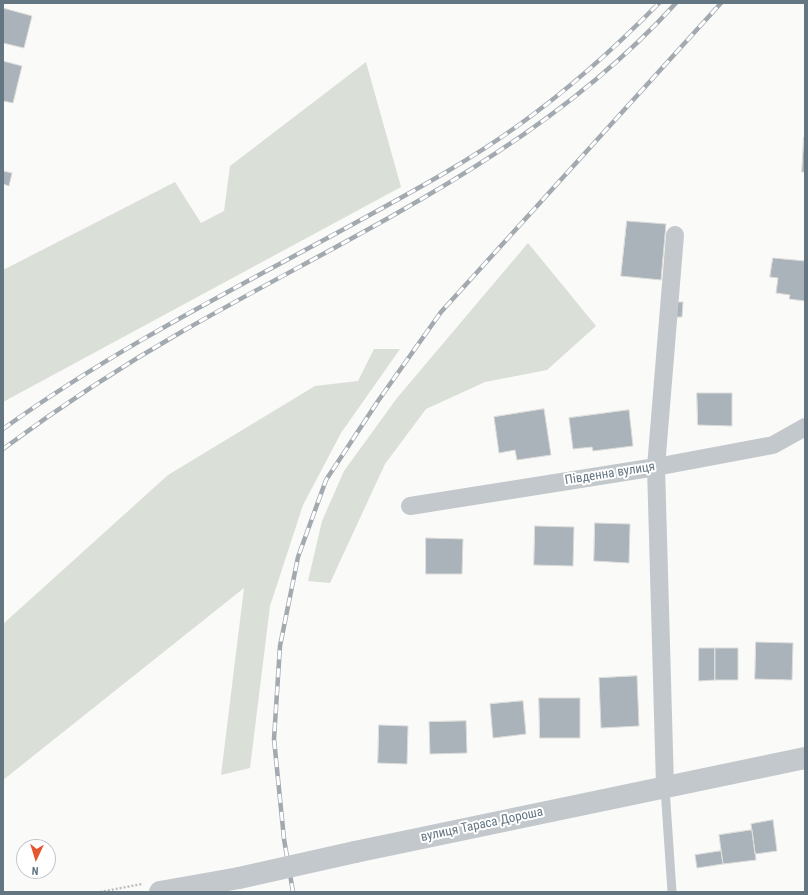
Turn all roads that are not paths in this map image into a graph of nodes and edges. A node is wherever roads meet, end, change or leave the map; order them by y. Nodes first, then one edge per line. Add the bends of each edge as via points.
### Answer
1 (676, 235) dead end
2 (805, 427) edge
3 (656, 467) junction
4 (410, 506) dead end
5 (805, 758) edge
6 (665, 786) junction
7 (229, 883) edge
8 (160, 892) edge
9 (672, 892) edge

1 - 3 street
2 - 3 street, Південна вулиця via 773,445
3 - 4 street, Південна вулиця
3 - 6 street
5 - 6 street, вулиця Тараса Дороша
6 - 7 street, вулиця Тараса Дороша, bridge via 355,852
6 - 9 lane
7 - 8 street, вулиця Тараса Дороша

